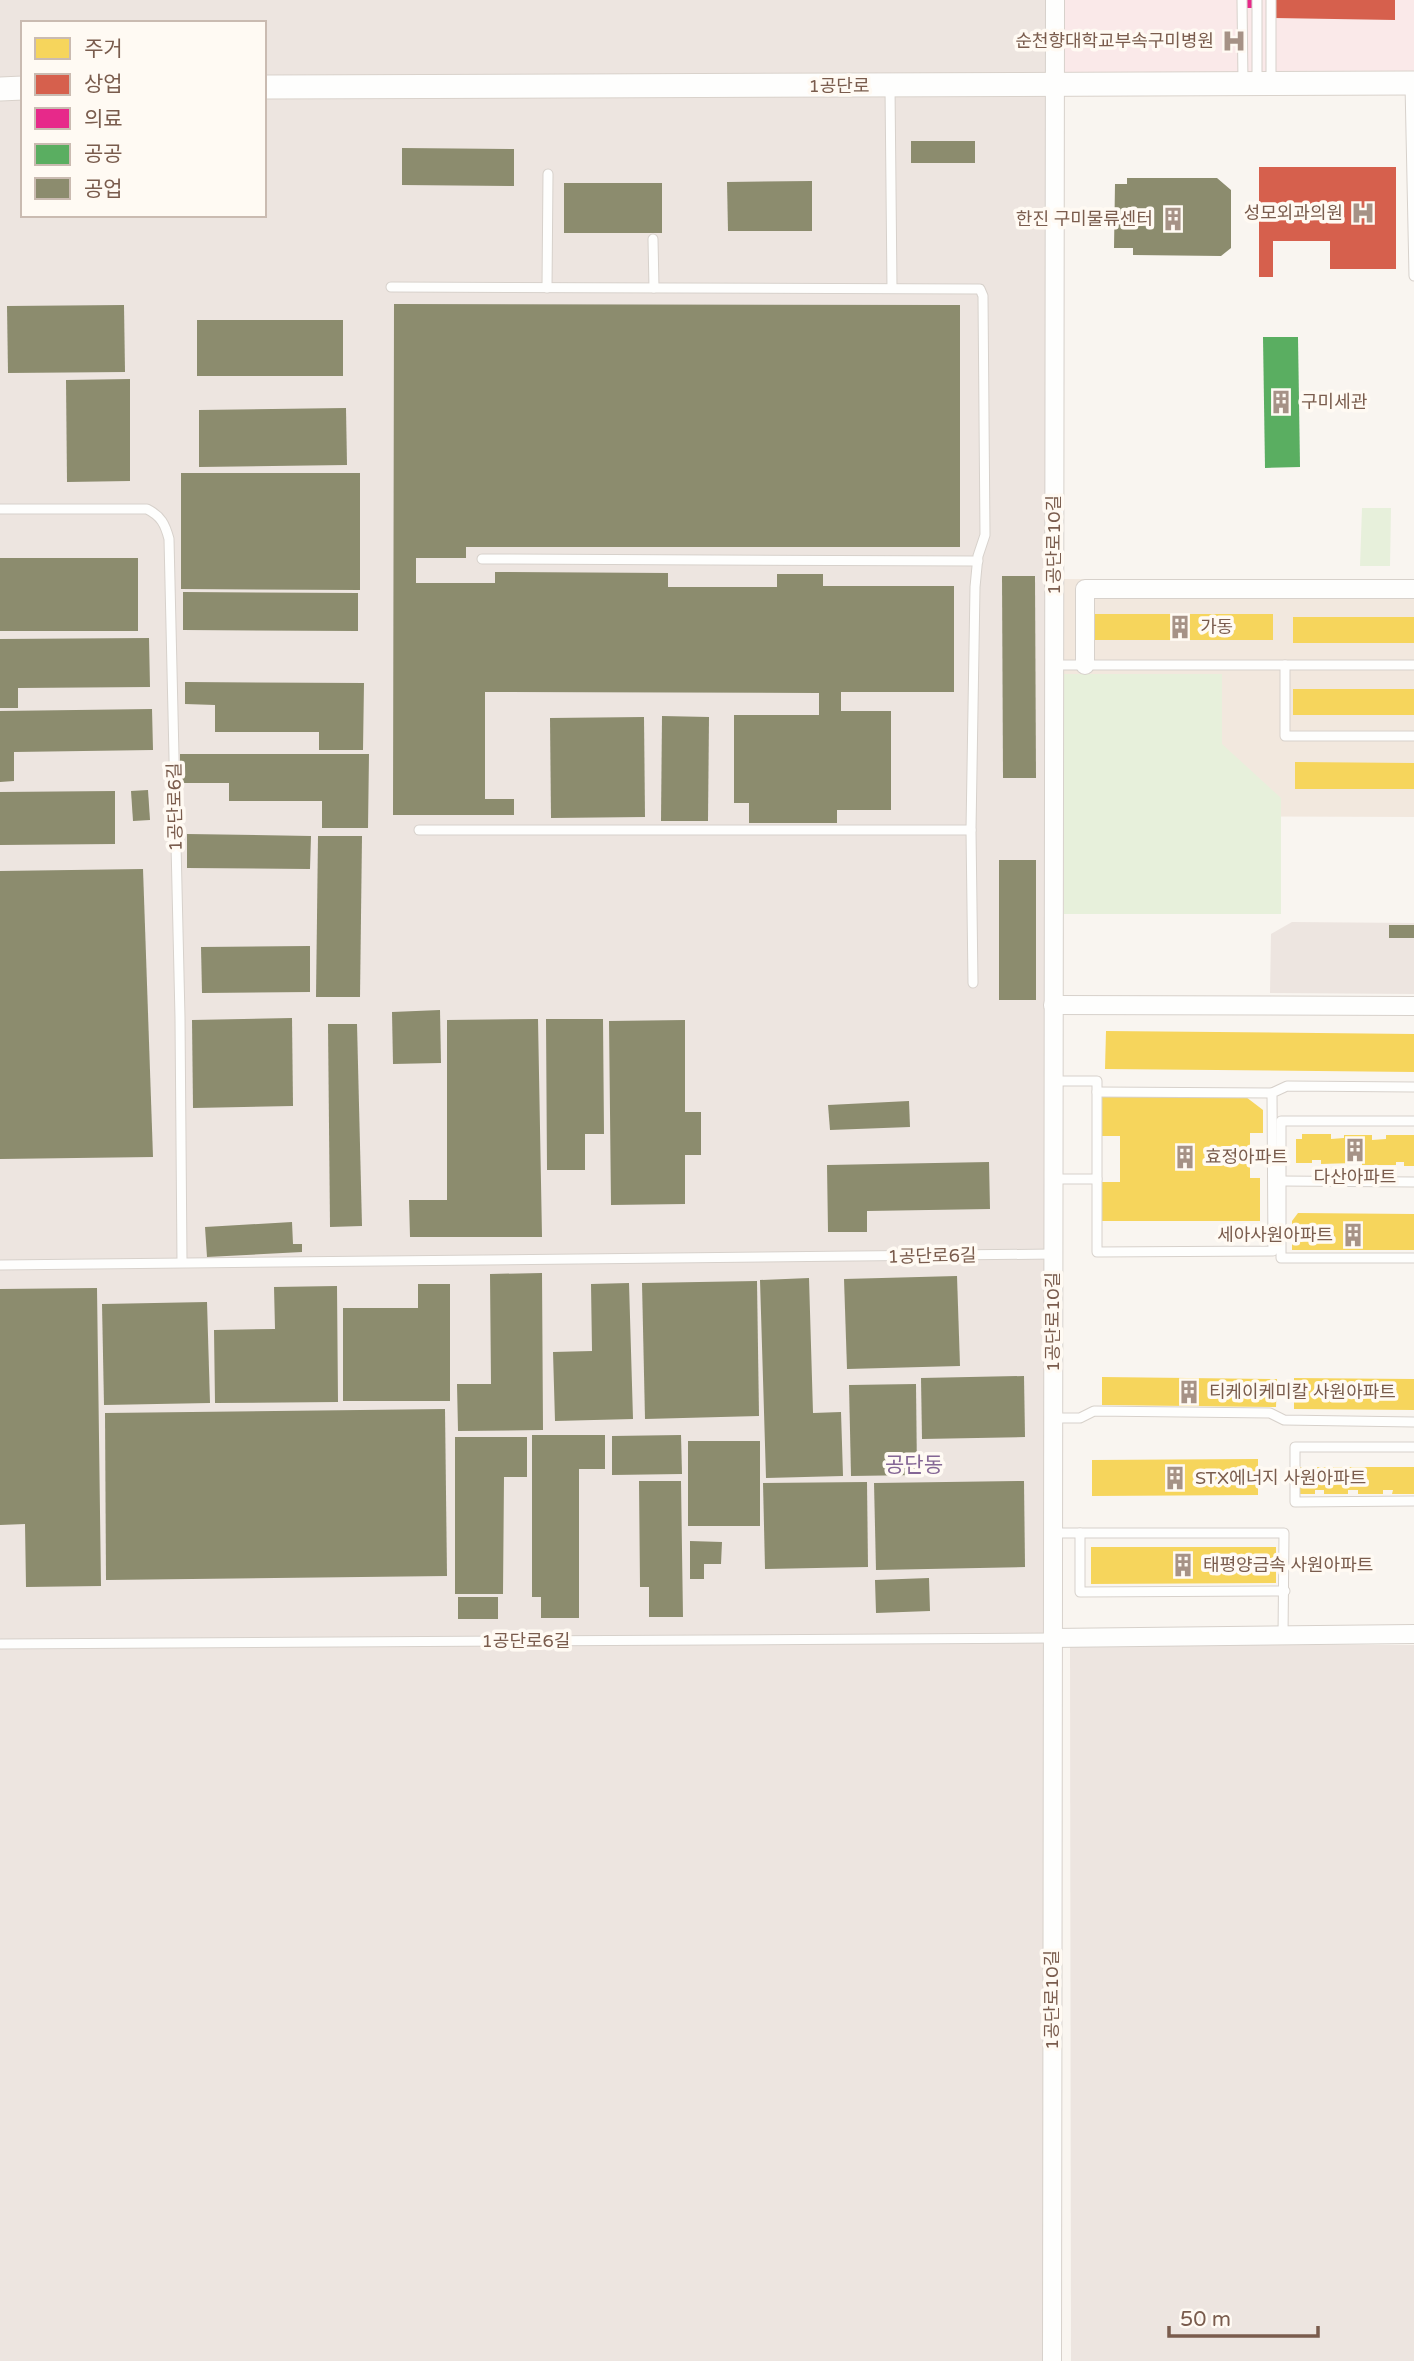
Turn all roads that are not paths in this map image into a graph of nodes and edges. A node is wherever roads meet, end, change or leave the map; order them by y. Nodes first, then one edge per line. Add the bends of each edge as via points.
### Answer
1 (1055, 0) edge
2 (1242, 0) edge
3 (1256, 0) edge
4 (1271, 0) edge
5 (1257, 83) junction
6 (1412, 83) edge
7 (1054, 85) junction
8 (890, 86) junction
9 (266, 87) edge
10 (21, 88) edge
11 (0, 89) edge
12 (548, 174) dead end
13 (653, 239) dead end
14 (1414, 276) edge
15 (391, 287) dead end
16 (547, 288) junction
17 (654, 288) junction
18 (892, 288) junction
19 (0, 509) edge
20 (482, 559) dead end
21 (978, 561) junction
22 (1414, 589) edge
23 (1085, 665) junction
24 (1284, 665) junction
25 (1414, 665) edge
26 (1064, 666) dead end
27 (1414, 736) edge
28 (419, 830) dead end
29 (971, 830) junction
30 (973, 983) dead end
31 (1053, 1005) junction
32 (1414, 1006) edge
33 (1053, 1081) junction
34 (1414, 1087) edge
35 (1097, 1092) junction
36 (1272, 1093) junction
37 (1414, 1121) edge
38 (1053, 1179) junction
39 (1097, 1179) junction
40 (1281, 1181) junction
41 (1414, 1182) edge
42 (1053, 1254) junction
43 (1414, 1258) edge
44 (182, 1262) junction
45 (0, 1265) edge
46 (1053, 1418) junction
47 (1414, 1422) edge
48 (1414, 1447) edge
49 (1414, 1501) edge
50 (1053, 1533) junction
51 (1080, 1533) junction
52 (1284, 1591) junction
53 (1414, 1634) edge
54 (1283, 1636) junction
55 (1052, 1638) junction
56 (0, 1644) edge
57 (1052, 2361) edge

1 - 7 street, 1공단로10길
2 - 5 lane
3 - 5 lane
4 - 5 lane
5 - 6 street, 1공단로
5 - 7 street, 1공단로
6 - 14 lane
7 - 8 street, 1공단로
7 - 31 street, 1공단로10길
8 - 9 street, 1공단로
8 - 18 lane
10 - 11 street
12 - 16 lane
13 - 17 lane
15 - 16 lane
16 - 17 lane
17 - 18 lane
18 - 21 lane via 975,288 983,296 985,535
19 - 44 lane, 1공단로6길 via 147,509 158,514 169,539
20 - 21 lane
21 - 29 lane
22 - 23 street via 1085,589
23 - 24 lane
23 - 26 lane
24 - 25 lane
24 - 27 lane via 1284,736
28 - 29 lane
29 - 30 lane
31 - 32 street
31 - 33 street, 1공단로10길
33 - 35 lane via 1097,1081
33 - 38 street, 1공단로10길
34 - 36 lane via 1287,1086
35 - 36 lane
35 - 39 lane
36 - 39 lane via 1273,1251 1097,1252
37 - 40 lane via 1281,1121
38 - 39 lane
38 - 42 street, 1공단로10길
40 - 41 lane
40 - 43 lane via 1281,1258
42 - 44 lane, 1공단로6길
42 - 46 street, 1공단로10길
44 - 45 lane, 1공단로6길
46 - 47 lane via 1080,1418 1094,1411 1270,1413 1284,1420
46 - 50 street, 1공단로10길
48 - 49 lane via 1295,1447 1296,1502
50 - 51 lane
50 - 55 street, 1공단로10길
51 - 52 lane via 1284,1533
51 - 52 lane via 1080,1592
52 - 54 lane
53 - 54 street
54 - 55 street
55 - 56 lane, 1공단로6길
55 - 57 street, 1공단로10길

